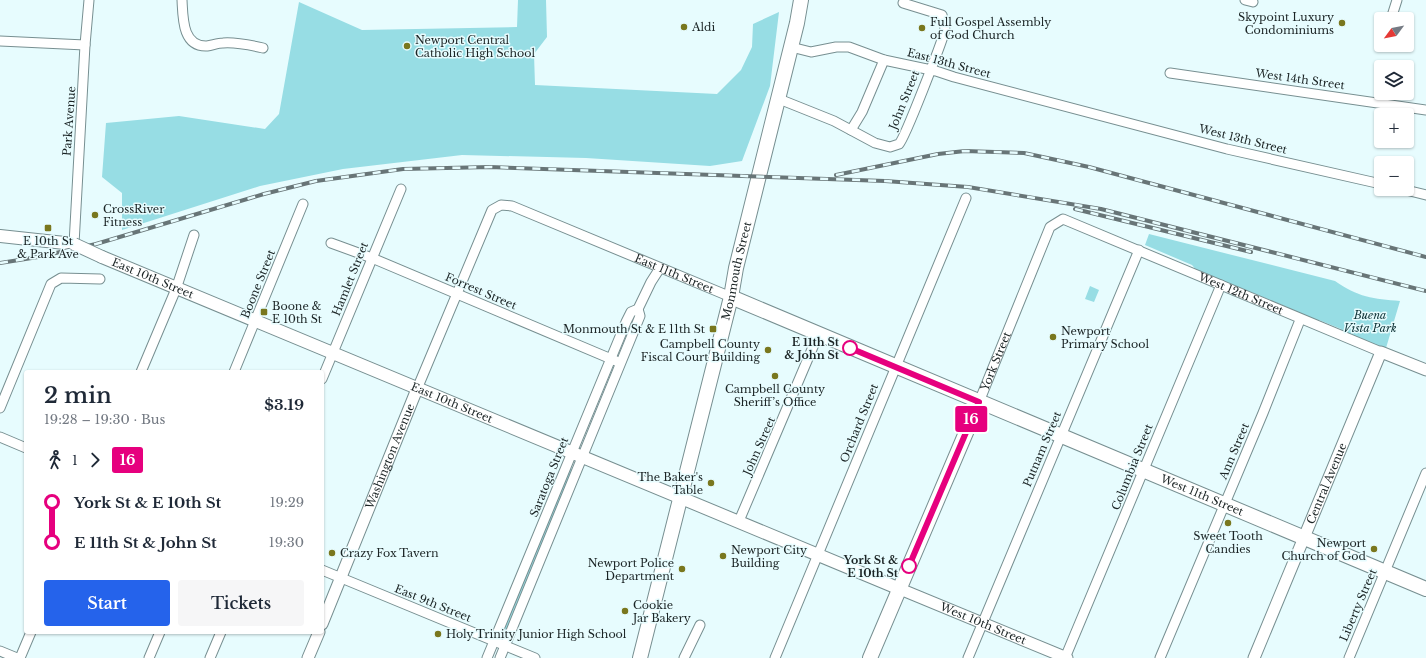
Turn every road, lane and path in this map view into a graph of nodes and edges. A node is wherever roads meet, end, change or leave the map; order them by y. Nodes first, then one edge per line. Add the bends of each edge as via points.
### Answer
1 (89, 0) edge
2 (182, 0) edge
3 (801, 0) edge
4 (1398, 0) edge
5 (903, 3) dead end
6 (1394, 12) edge
7 (0, 41) edge
8 (85, 45) junction
9 (791, 47) junction
10 (263, 48) dead end
11 (884, 60) junction
12 (930, 70) junction
13 (1170, 73) dead end
14 (778, 99) junction
15 (1426, 110) edge
16 (1100, 116) joint
17 (851, 130) junction
18 (1374, 182) edge
19 (401, 189) dead end
20 (1414, 192) edge
21 (1426, 195) edge
22 (966, 198) dead end
23 (303, 204) dead end
24 (501, 205) joint
25 (1057, 221) joint
26 (0, 236) edge
27 (194, 236) dead end
28 (331, 243) dead end
29 (74, 244) junction
30 (1139, 250) junction
31 (372, 258) junction
32 (660, 268) junction
33 (100, 279) dead end
34 (1221, 285) junction
35 (176, 288) junction
36 (457, 294) junction
37 (731, 297) junction
38 (638, 309) junction
39 (256, 320) junction
40 (1300, 320) junction
41 (818, 335) junction
42 (1381, 352) junction
43 (333, 353) junction
44 (610, 358) junction
45 (621, 363) junction
46 (895, 367) junction
47 (142, 370) edge
48 (235, 370) edge
49 (1426, 370) edge
50 (324, 374) edge
51 (418, 389) junction
52 (979, 402) junction
53 (0, 408) edge
54 (1061, 436) junction
55 (0, 437) edge
56 (24, 447) edge
57 (578, 454) junction
58 (1143, 470) junction
59 (1426, 473) edge
60 (681, 497) junction
61 (1224, 504) junction
62 (739, 521) junction
63 (1305, 537) junction
64 (818, 555) junction
65 (324, 571) edge
66 (1385, 572) junction
67 (341, 578) junction
68 (900, 589) junction
69 (1426, 589) edge
70 (324, 619) edge
71 (982, 623) junction
72 (700, 625) dead end
73 (30, 634) edge
74 (159, 634) edge
75 (220, 634) edge
76 (318, 634) edge
77 (494, 641) junction
78 (505, 646) junction
79 (0, 651) edge
80 (17, 658) edge
81 (20, 658) edge
82 (149, 658) edge
83 (210, 658) edge
84 (308, 658) edge
85 (487, 658) edge
86 (500, 658) edge
87 (535, 658) edge
88 (640, 658) edge
89 (684, 658) edge
90 (775, 658) edge
91 (870, 658) edge
92 (968, 658) edge
93 (1066, 658) edge
94 (1160, 658) edge
95 (1254, 658) edge
96 (1349, 658) edge

1 - 8 street, Park Avenue
2 - 10 street via 184,28 196,43 206,46 237,43
3 - 9 main road, Monmouth Street
4 - 6 street
5 - 12 street, John Street via 942,15 944,32
7 - 8 street
8 - 29 street, Park Avenue
9 - 11 street, East 13th Street via 811,52 849,47
9 - 14 main road, Monmouth Street
11 - 12 street, East 13th Street
11 - 17 street via 862,112
12 - 16 street, East 13th Street
12 - 17 street, John Street via 901,142 895,147 875,143
13 - 15 street, West 14th Street
14 - 17 street
14 - 37 main road, Monmouth Street
16 - 18 street, West 13th Street
19 - 31 street, Hamlet Street
20 - 21 street
22 - 46 street, Orchard Street
23 - 39 street, Boone Street
24 - 32 street, East 11th Street via 512,206
24 - 36 street, Washington Avenue via 492,210
25 - 30 street, West 12th Street via 1063,219
25 - 52 street, York Street via 1050,226
26 - 29 main road, East 10th Street
27 - 35 street
28 - 31 street, Forrest Street
29 - 35 main road, East 10th Street, bridge
30 - 34 street, West 12th Street
30 - 54 street, Putnam Street
31 - 36 street, Forrest Street
31 - 43 street, Hamlet Street
32 - 37 street, East 11th Street
32 - 38 street, Saratoga Street
33 - 53 street via 61,278 51,284
34 - 40 street, West 12th Street
34 - 58 street, Columbia Street
35 - 39 main road, East 10th Street
35 - 47 street
36 - 44 street, Forrest Street
36 - 51 street, Washington Avenue
37 - 41 main road, East 11th Street
37 - 60 main road, Monmouth Street
38 - 44 street, Saratoga Street via 631,312
38 - 45 street, Saratoga Street via 640,316
39 - 43 main road, East 10th Street
39 - 48 street, Boone Street
40 - 42 street, West 12th Street
40 - 61 street, Ann Street
41 - 46 main road, East 11th Street
41 - 62 street, John Street
42 - 49 street, West 12th Street
42 - 63 street, Central Avenue
43 - 50 street, Hamlet Street
43 - 51 main road, East 10th Street
44 - 45 street, Forrest Street
44 - 57 street, Saratoga Street
45 - 57 street, Saratoga Street
46 - 52 main road, East 11th Street
46 - 64 street, Orchard Street
51 - 57 main road, East 10th Street
51 - 67 street, Washington Avenue
52 - 54 main road, West 11th Street
52 - 68 main road, York Street
54 - 58 main road, West 11th Street
54 - 71 street, Putnam Street
55 - 56 street
57 - 60 main road, East 10th Street
57 - 77 street, Saratoga Street
57 - 78 street, Saratoga Street
58 - 61 main road, West 11th Street
58 - 93 street, Columbia Street
59 - 66 street, Liberty Street
60 - 62 main road, East 10th Street
60 - 88 main road, Monmouth Street
61 - 63 main road, West 11th Street
61 - 94 street, Ann Street
62 - 64 main road, East 10th Street
63 - 66 main road, West 11th Street
63 - 95 street, Central Avenue
64 - 68 main road, East 10th Street
64 - 90 street, Orchard Street
65 - 67 street, East 9th Street
66 - 69 main road, West 11th Street
66 - 96 street, Liberty Street
67 - 70 street, Washington Avenue
67 - 77 street, East 9th Street
68 - 71 street, West 10th Street
68 - 91 main road, York Street
71 - 92 street, Putnam Street
71 - 93 street, West 10th Street
72 - 89 street
73 - 81 street
74 - 82 street
75 - 83 street
76 - 84 street
77 - 78 street, East 9th Street
77 - 85 street, Saratoga Street
78 - 86 street, Saratoga Street
78 - 87 street, East 9th Street
79 - 80 street

